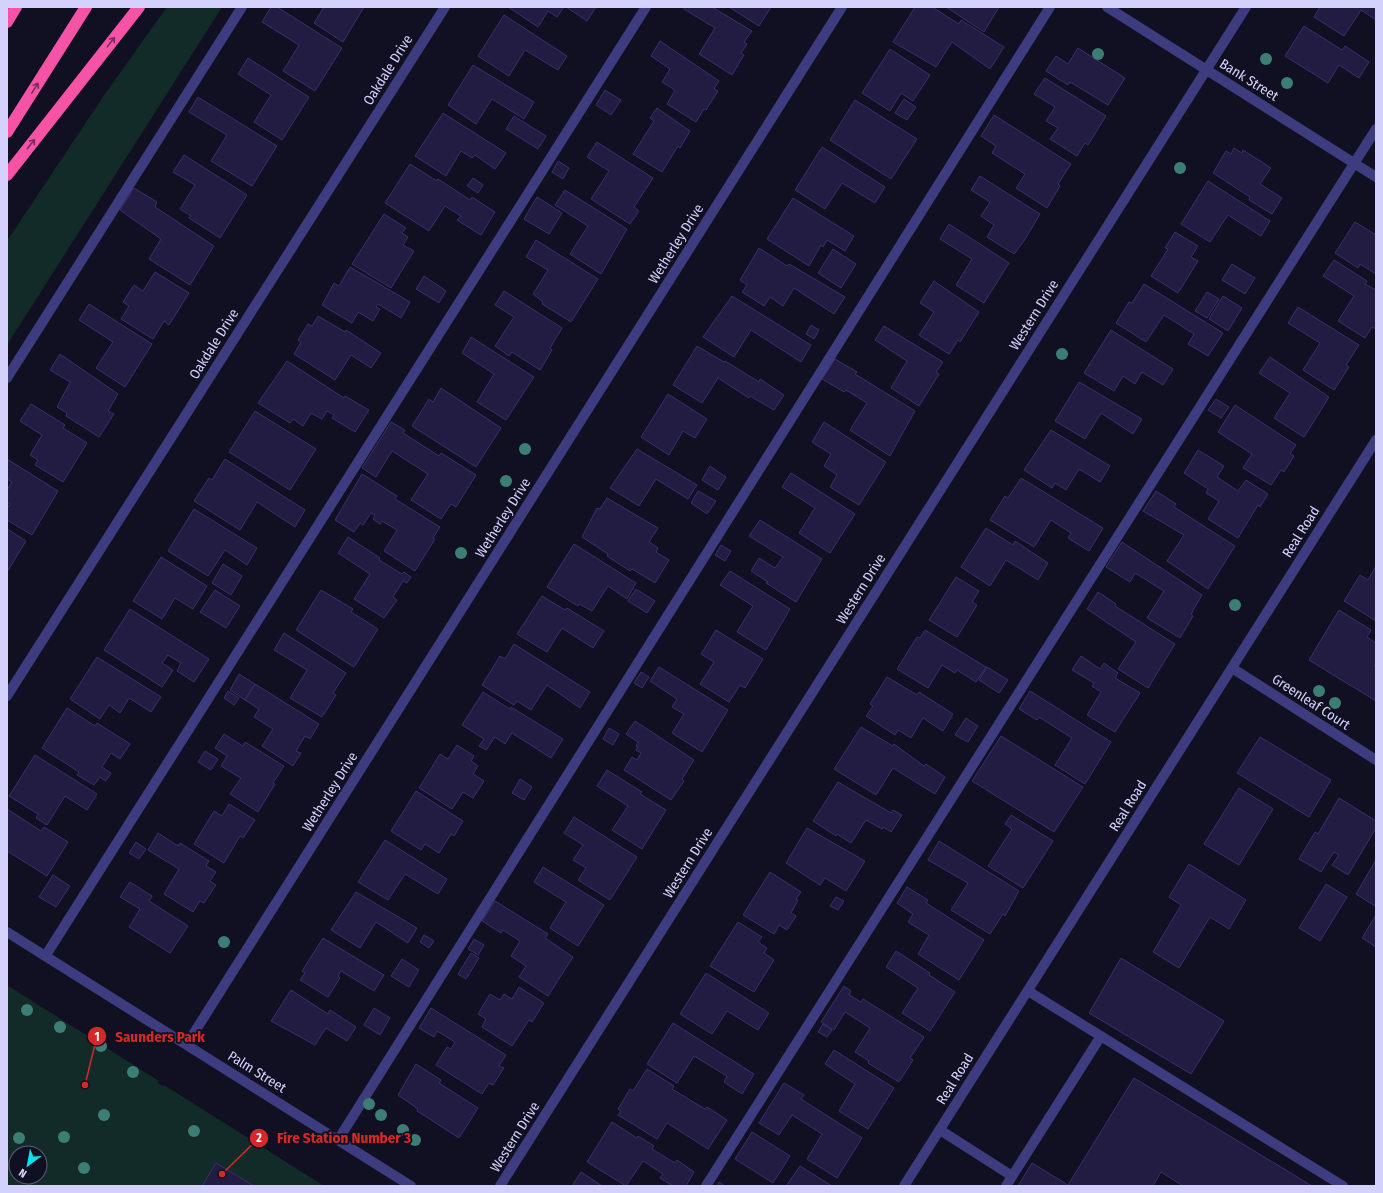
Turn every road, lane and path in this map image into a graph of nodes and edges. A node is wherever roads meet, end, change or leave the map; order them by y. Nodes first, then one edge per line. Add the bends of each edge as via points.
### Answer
1 (16, 7) edge
2 (86, 7) edge
3 (139, 7) edge
4 (242, 7) edge
5 (445, 7) edge
6 (646, 7) edge
7 (842, 7) edge
8 (1050, 7) edge
9 (1107, 7) edge
10 (1246, 7) edge
11 (7, 22) edge
12 (1206, 70) junction
13 (1376, 129) edge
14 (7, 132) edge
15 (1353, 163) junction
16 (7, 175) edge
17 (1376, 177) edge
18 (7, 378) edge
19 (1376, 440) edge
20 (1232, 668) junction
21 (7, 696) edge
22 (1376, 760) edge
23 (7, 932) edge
24 (46, 955) junction
25 (1028, 991) junction
26 (1101, 1036) junction
27 (187, 1044) junction
28 (940, 1130) junction
29 (338, 1140) junction
30 (1012, 1176) junction
31 (411, 1186) edge
32 (500, 1186) edge
33 (706, 1186) edge
34 (904, 1186) edge
35 (1006, 1186) edge
36 (1343, 1186) edge

1 - 11 highway
14 -> 2 highway
16 -> 3 highway
4 - 18 street
5 - 21 street, Oakdale Drive
6 - 24 street
7 - 27 street, Wetherley Drive
8 - 29 street
9 - 12 street, Bank Street
10 - 12 street, Western Drive
12 - 15 street, Bank Street
12 - 32 street, Western Drive
13 - 15 street
15 - 17 street, Bank Street
15 - 33 street
19 - 20 street, Real Road
20 - 22 street, Greenleaf Court
20 - 25 street, Real Road
23 - 24 street, Palm Street
24 - 27 street, Palm Street
25 - 26 street
25 - 28 street, Real Road
26 - 30 street
26 - 36 street
27 - 29 street, Palm Street
28 - 30 street
28 - 34 street, Real Road
29 - 31 street, Palm Street
30 - 35 street

